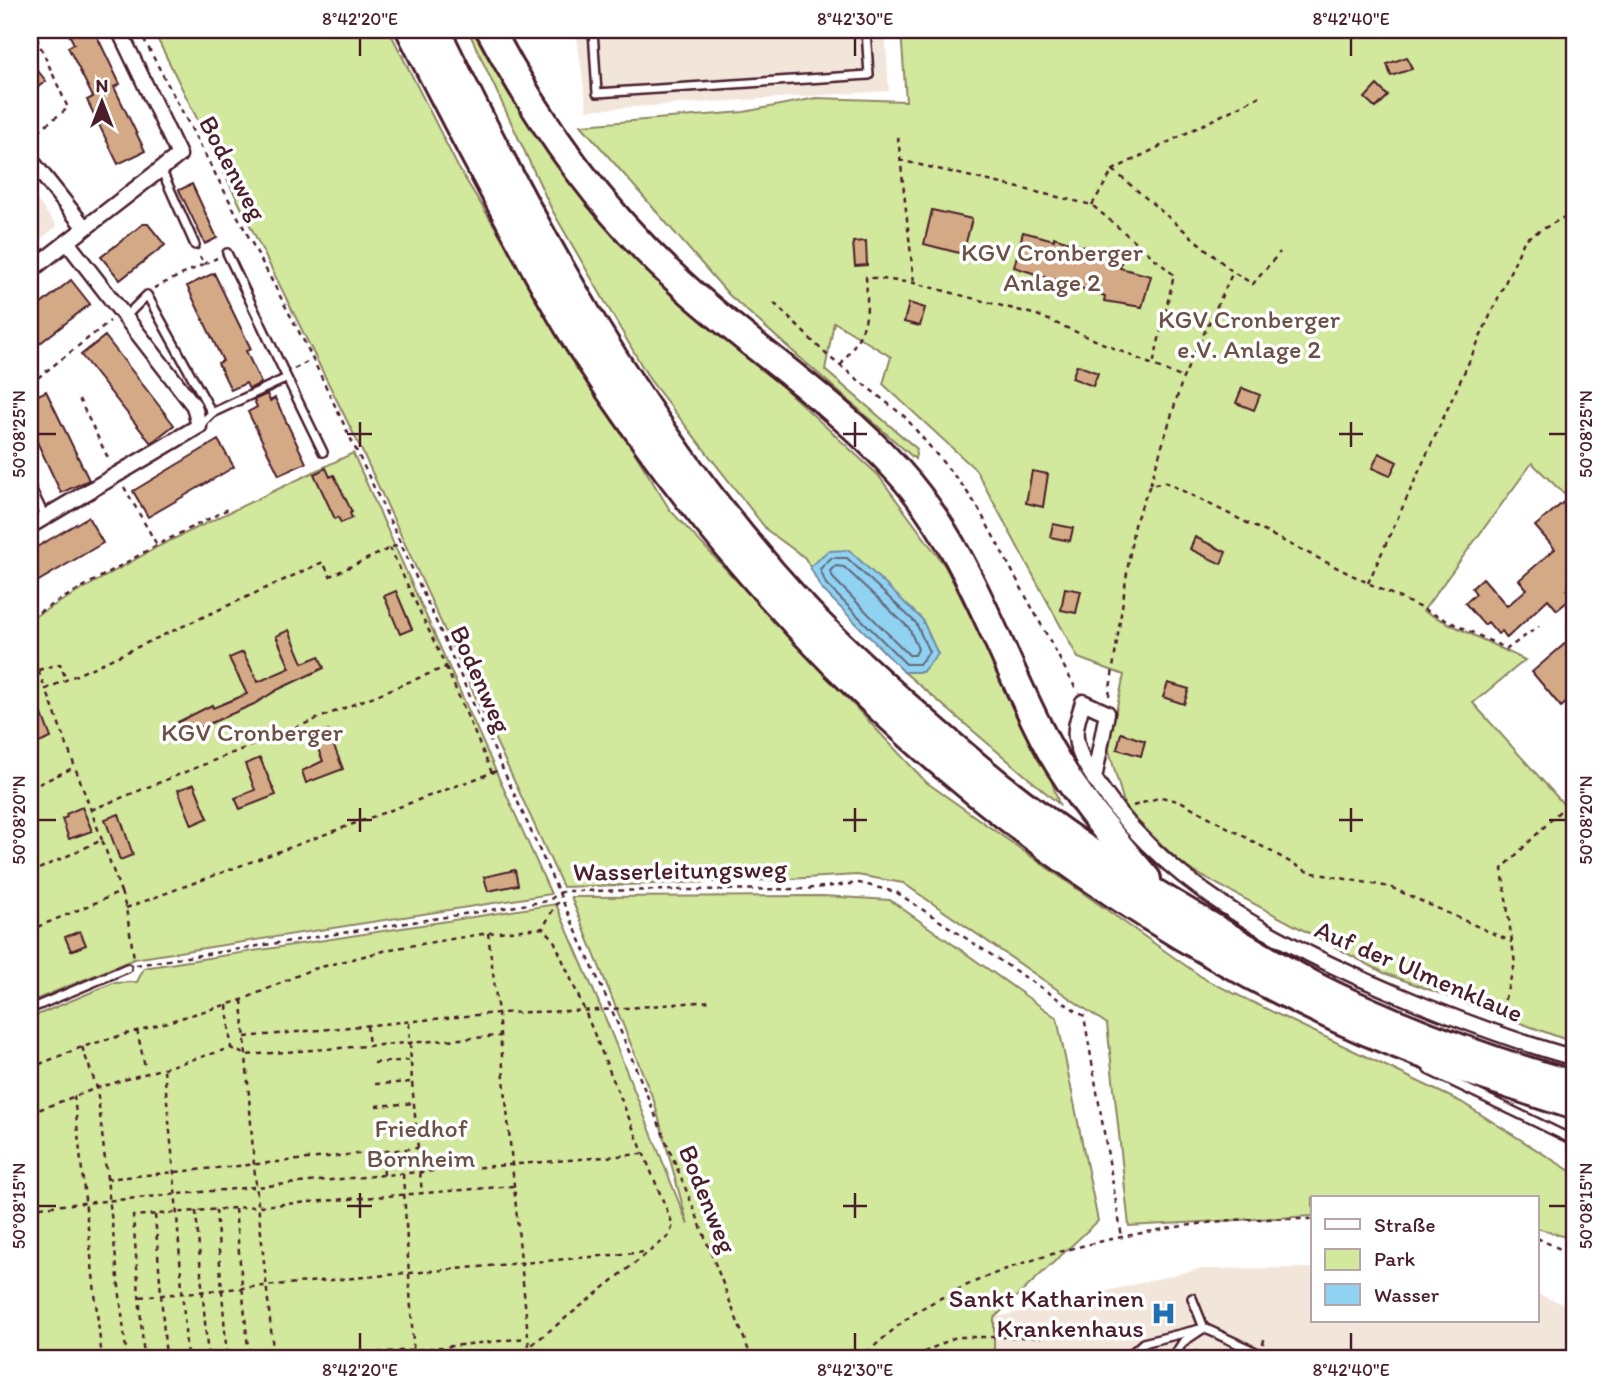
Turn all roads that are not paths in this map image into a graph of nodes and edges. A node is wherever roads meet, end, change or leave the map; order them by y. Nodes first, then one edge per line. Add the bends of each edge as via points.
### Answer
1 (119, 30) edge
2 (410, 30) edge
3 (436, 30) edge
4 (489, 30) edge
5 (593, 30) edge
6 (866, 30) edge
7 (30, 159) edge
8 (161, 169) junction
9 (85, 228) junction
10 (67, 242) junction
11 (195, 245) road end
12 (227, 253) dead end
13 (30, 271) edge
14 (123, 314) junction
15 (287, 378) junction
16 (212, 413) junction
17 (199, 426) junction
18 (323, 452) dead end
19 (30, 486) edge
20 (34, 522) edge
21 (1094, 779) junction
22 (1164, 899) junction
23 (131, 967) road end
24 (30, 1009) edge
25 (1418, 1052) junction
26 (1575, 1058) edge
27 (1575, 1084) edge
28 (1575, 1106) edge
29 (1575, 1141) edge
30 (1192, 1297) dead end
31 (1204, 1328) junction
32 (1125, 1359) edge
33 (1172, 1359) edge
34 (1271, 1359) edge

1 - 8 street via 179,155
2 - 25 highway via 580,346 663,466 797,628 894,723 997,811 1125,901 1276,989
3 - 22 highway via 525,207 597,333 681,457 775,575 858,662 957,750 1046,821
4 - 22 highway via 535,109 633,235 695,296 863,438 923,502 947,537 1072,786
5 - 6 lane via 597,93 869,75
7 - 9 street
8 - 9 street
8 - 11 lane
9 - 10 street
10 - 13 street
10 - 14 street
12 - 15 lane
14 - 16 lane via 147,295
14 - 17 street via 194,406
15 - 16 lane
15 - 18 lane
16 - 17 lane
17 - 20 street
19 - 20 lane
21 - 21 street, Auf der Ulmenklaue via 1075,735 1083,702 1107,713
21 - 26 street, Auf der Ulmenklaue via 1151,848 1244,917 1380,987
22 - 27 highway via 1347,1002 1490,1058
23 - 24 lane
25 - 28 highway
25 - 29 lane via 1426,1069
30 - 31 lane
31 - 32 lane via 1143,1343
31 - 33 lane via 1183,1342
31 - 34 lane

